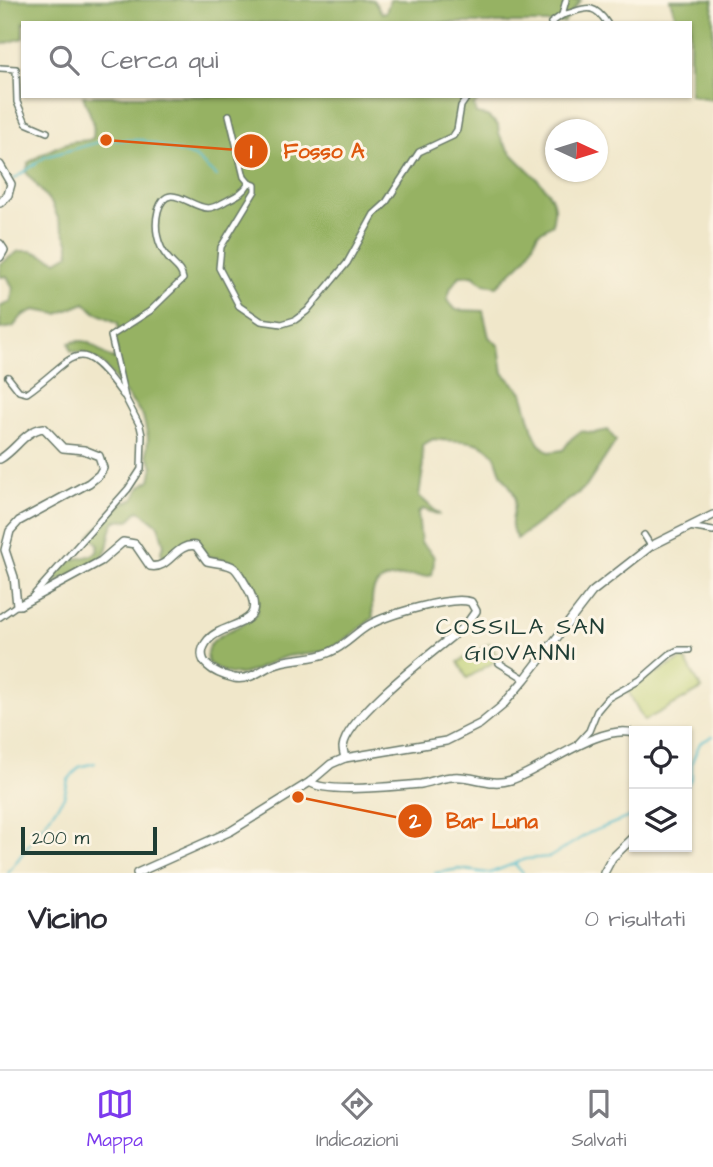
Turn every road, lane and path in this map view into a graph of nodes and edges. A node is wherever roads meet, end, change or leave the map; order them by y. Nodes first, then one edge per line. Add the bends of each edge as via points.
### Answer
1 (566, 0) edge
2 (562, 15) junction
3 (554, 21) edge
4 (606, 21) edge
5 (0, 68) edge
6 (467, 98) edge
7 (229, 115) dead end
8 (47, 132) dead end
9 (0, 165) edge
10 (248, 183) junction
11 (0, 203) edge
12 (0, 244) edge
13 (0, 257) edge
14 (8, 377) dead end
15 (125, 397) junction
16 (0, 459) edge
17 (713, 515) edge
18 (688, 526) junction
19 (713, 531) edge
20 (644, 535) dead end
21 (652, 546) junction
22 (32, 597) junction
23 (17, 604) junction
24 (0, 617) edge
25 (689, 650) dead end
26 (499, 663) dead end
27 (525, 679) junction
28 (629, 733) edge
29 (569, 748) junction
30 (345, 758) junction
31 (310, 782) junction
32 (629, 842) edge
33 (137, 873) edge
34 (604, 873) edge

1 - 2 street
2 - 3 street
2 - 4 street via 590,6
5 - 8 street via 16,69 17,102 26,124
6 - 10 street via 453,136 419,152 374,214 347,263 307,311 282,324 261,321 239,306 219,268 221,247 256,191 255,185
7 - 10 street
9 - 11 street via 11,184
10 - 15 street via 239,195 211,208 179,196 170,196 160,205 157,236 183,279 150,311 111,336
12 - 13 street via 4,250
14 - 15 street via 19,391 27,393 65,360 87,356
15 - 22 street via 142,435 138,474
16 - 23 street via 30,432 44,428 63,448 99,456 103,468 89,483 10,531 5,550
17 - 18 street
18 - 19 street
18 - 21 street
20 - 21 street
21 - 27 street via 584,600
22 - 23 street
22 - 30 street via 101,561 123,542 135,544 155,567 161,567 184,546 196,546 206,561 235,568 253,599 251,614 213,636 204,651 212,671 242,679 288,659 331,652 364,627 386,618 457,600 471,602 476,611 466,625 362,715 343,746
23 - 24 street
25 - 29 street via 670,654 640,680 608,698 589,731
26 - 27 street
27 - 30 street via 480,724 446,741
28 - 29 street via 613,733
29 - 31 street via 499,783 456,776 345,789 316,787
30 - 31 street
31 - 33 street via 232,831
32 - 34 street via 611,858

